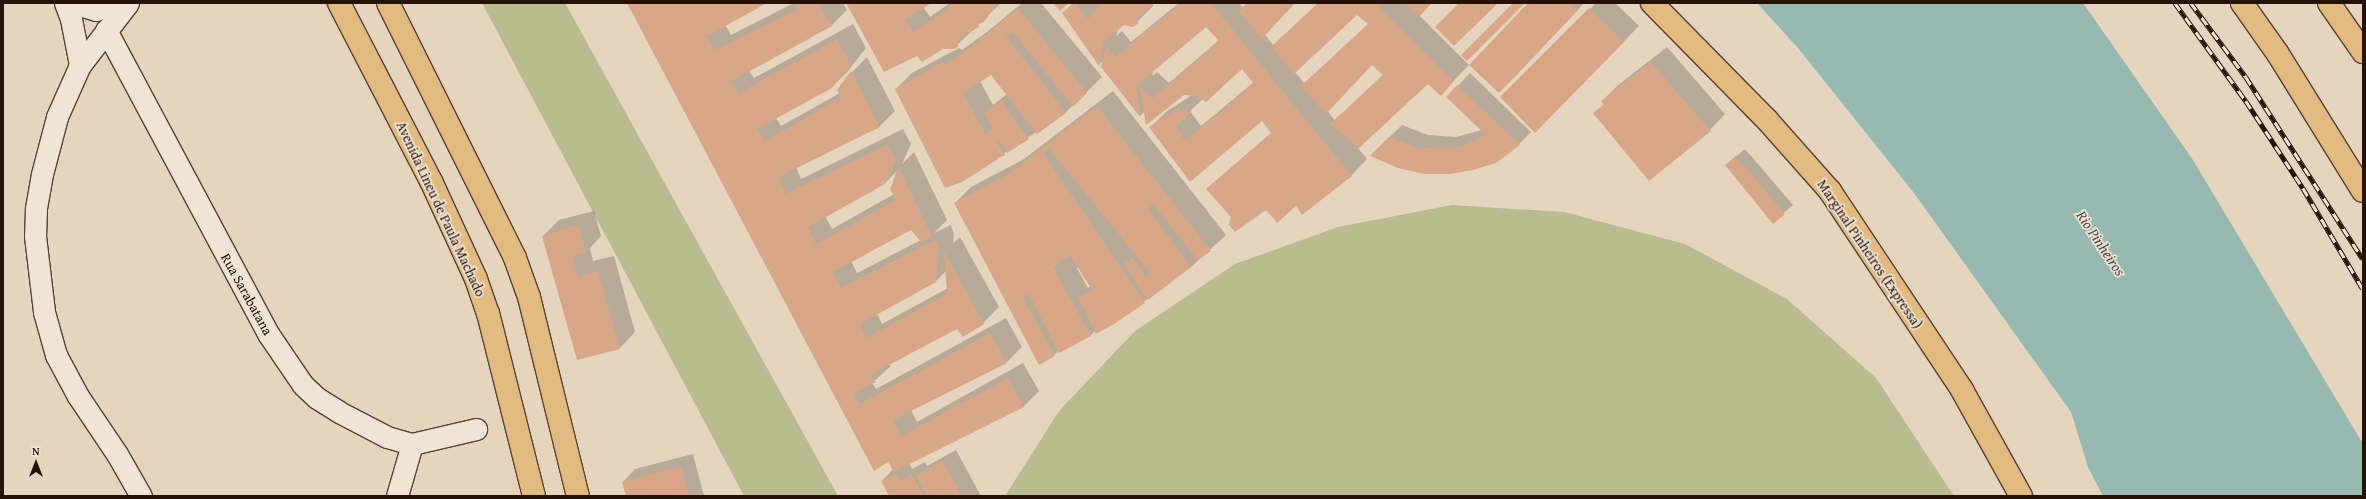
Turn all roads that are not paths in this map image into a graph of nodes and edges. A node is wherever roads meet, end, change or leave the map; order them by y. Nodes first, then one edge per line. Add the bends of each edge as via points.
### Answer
1 (65, 3) edge
2 (72, 3) edge
3 (119, 3) edge
4 (128, 3) edge
5 (339, 3) edge
6 (388, 3) edge
7 (1652, 3) edge
8 (2242, 3) edge
9 (2329, 3) edge
10 (106, 30) junction
11 (2361, 44) edge
12 (80, 65) junction
13 (2363, 191) edge
14 (476, 429) dead end
15 (412, 444) junction
16 (141, 496) edge
17 (397, 496) edge
18 (534, 496) edge
19 (578, 496) edge
20 (2021, 496) edge

1 - 12 street via 71,19
2 - 3 street via 96,10
4 - 10 street
5 - 18 highway, Avenida Lineu de Paula Machado via 431,181 476,278 488,313
6 - 19 highway via 515,258 529,297
7 - 20 highway, Marginal Pinheiros (Expressa) via 1767,120 1830,191 1962,390
8 - 13 highway via 2278,54
9 - 11 highway
10 - 12 street
10 - 15 street, Rua Sarabatana via 207,220 286,362 303,385 317,398 380,433
12 - 16 street via 57,117 42,174 36,209 39,281 44,312 56,355 78,396 117,454
14 - 15 street
15 - 17 street

